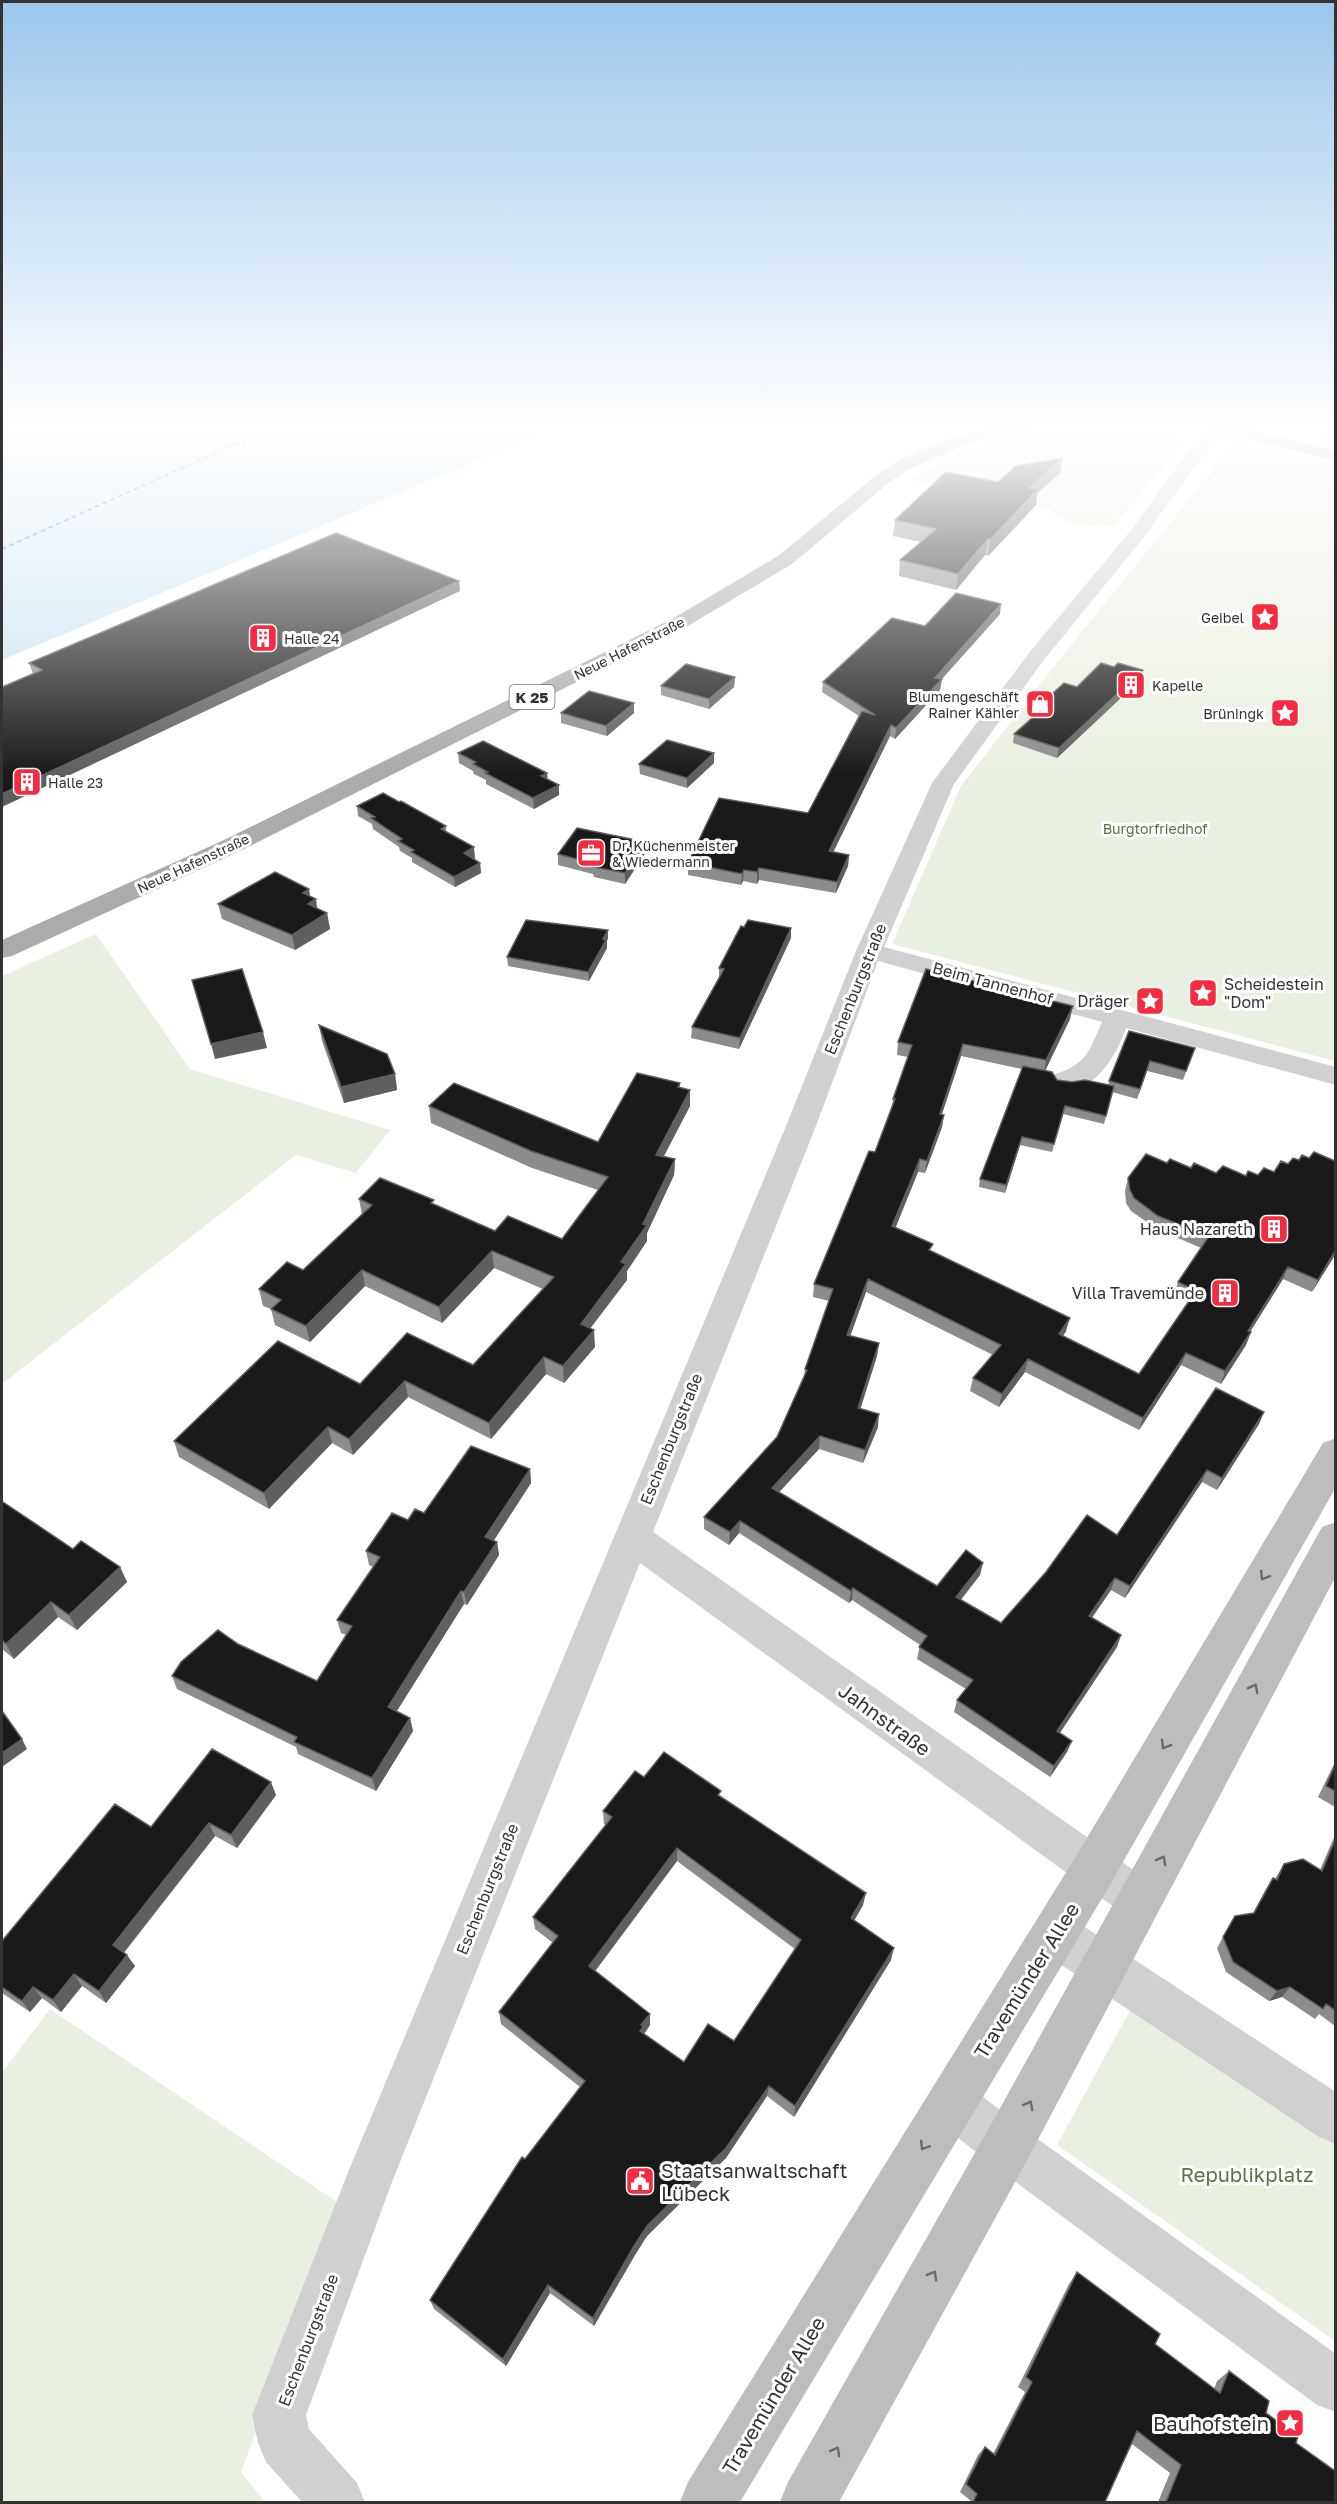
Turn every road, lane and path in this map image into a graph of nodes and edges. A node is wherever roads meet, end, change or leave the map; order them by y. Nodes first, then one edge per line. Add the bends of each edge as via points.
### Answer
1 (809, 540) edge
2 (1131, 540) edge
3 (2, 950) edge
4 (869, 951) junction
5 (1118, 1016) junction
6 (1335, 1076) edge
7 (1066, 1080) edge
8 (1335, 1453) edge
9 (631, 1536) junction
10 (1323, 1542) edge
11 (1094, 1869) junction
12 (1140, 1900) junction
13 (1055, 1934) junction
14 (1103, 1967) junction
15 (951, 2102) junction
16 (1335, 2120) edge
17 (1006, 2146) junction
18 (1335, 2386) edge
19 (338, 2502) edge
20 (708, 2502) edge
21 (807, 2502) edge

1 - 3 main road, Neue Hafenstraße / K 25 via 785,560 679,623 222,850
2 - 4 street, Eschenburgstraße via 1036,657 943,783
4 - 5 street, Beim Tannenhof
4 - 9 street, Eschenburgstraße
5 - 6 street, Beim Tannenhof
5 - 7 street via 1093,1068
8 - 10 main road, Travemünder Allee
9 - 11 street, Jahnstraße
9 - 19 street, Eschenburgstraße via 373,2171 279,2415 285,2443
10 -> 11 main road, Travemünder Allee
12 -> 10 main road, Travemünder Allee
11 - 12 street, Jahnstraße
11 - 13 main road, Travemünder Allee
12 - 14 main road, Travemünder Allee
13 - 14 street
13 - 15 main road, Travemünder Allee
14 - 16 street
17 -> 14 main road, Travemünder Allee
15 - 17 street
15 -> 20 main road, Travemünder Allee
17 - 18 street
21 -> 17 main road, Travemünder Allee

